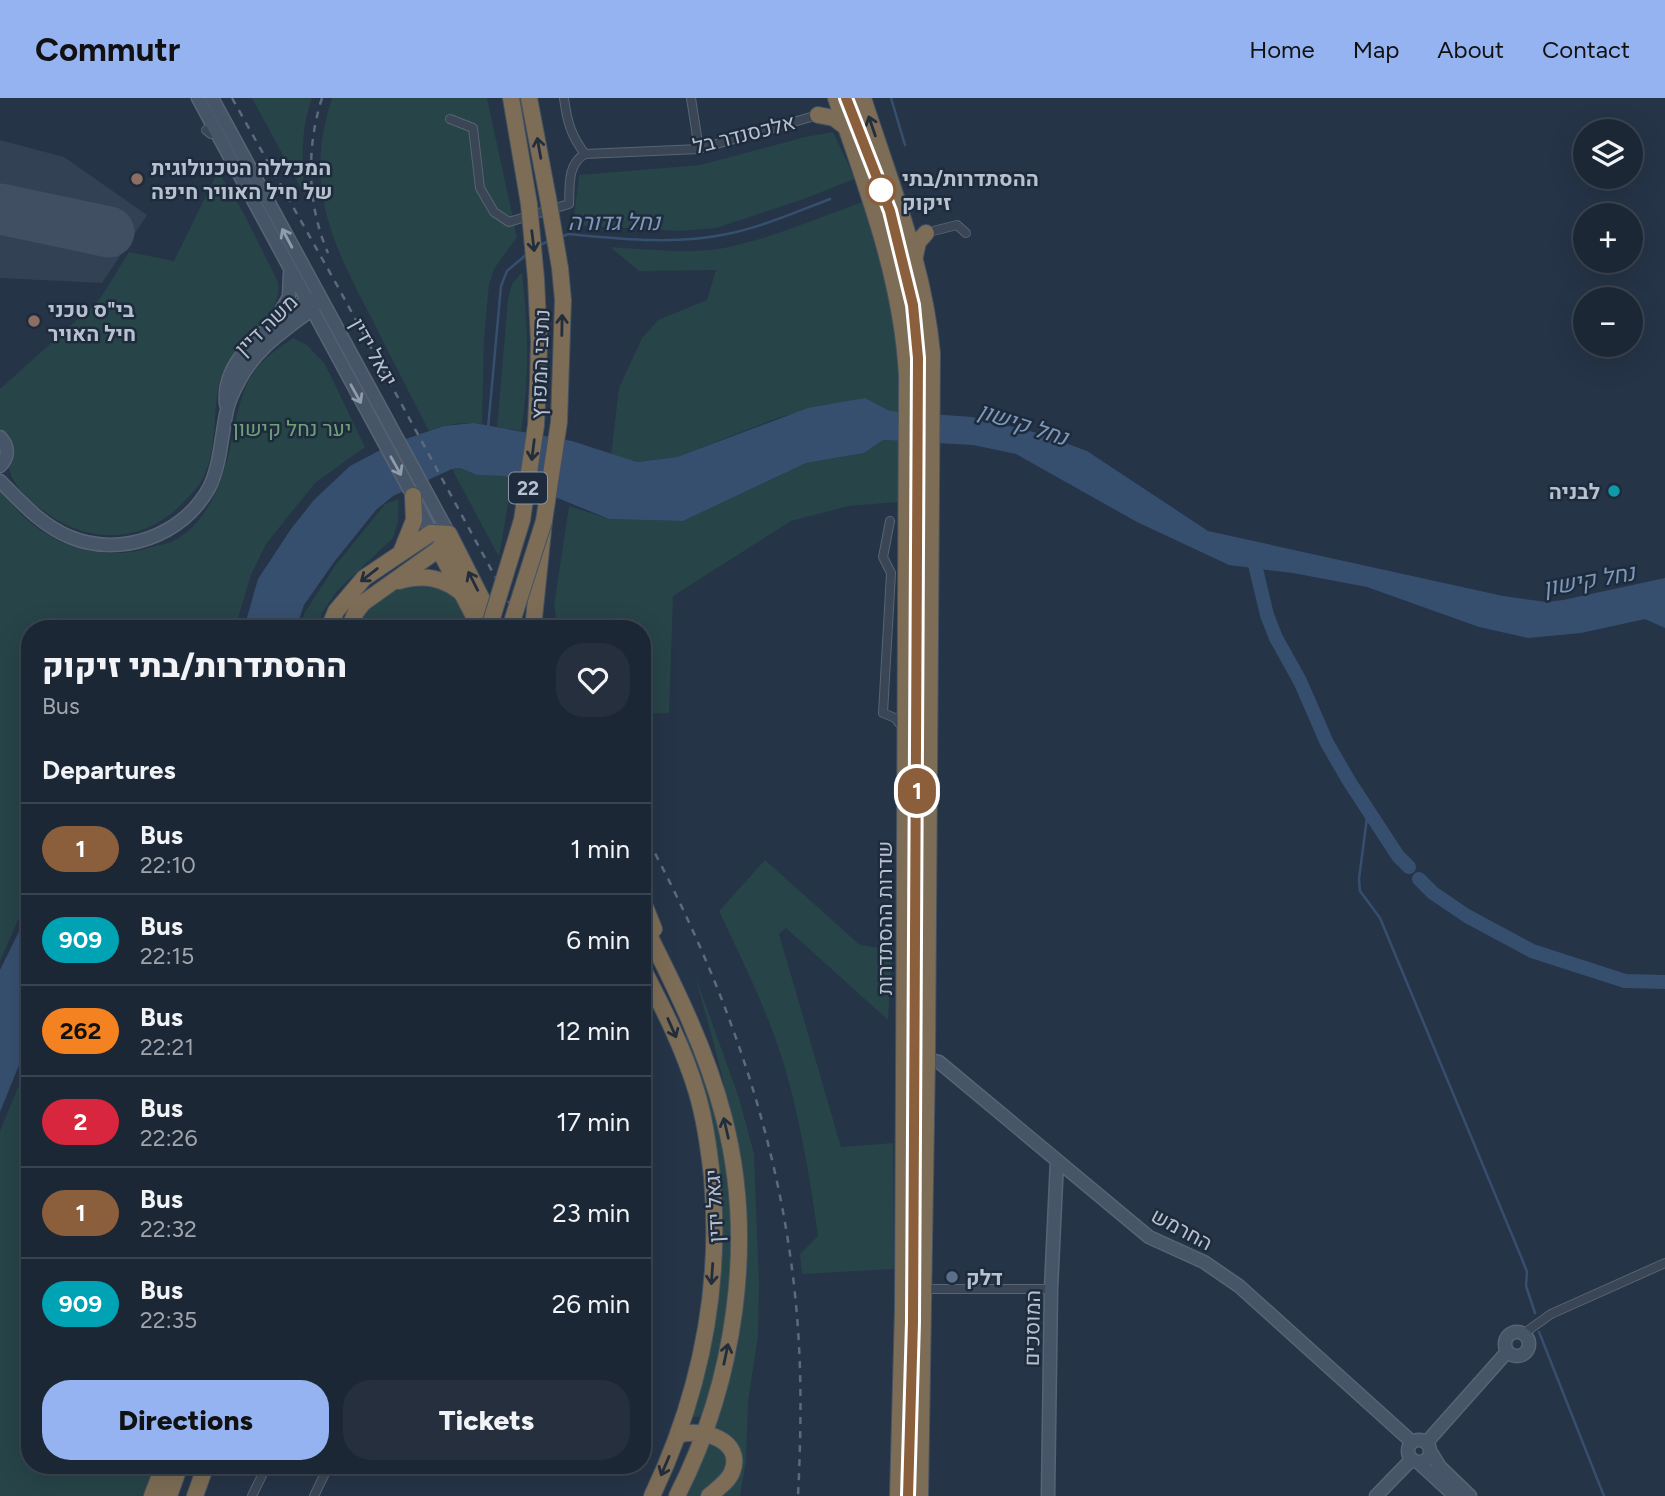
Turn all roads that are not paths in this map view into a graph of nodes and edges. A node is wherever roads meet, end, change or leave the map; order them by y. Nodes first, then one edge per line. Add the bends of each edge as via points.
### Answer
1 (198, 98) edge
2 (212, 98) edge
3 (509, 98) edge
4 (529, 98) edge
5 (564, 98) edge
6 (691, 98) edge
7 (863, 98) edge
8 (840, 100) edge
9 (818, 115) junction
10 (450, 119) dead end
11 (846, 127) junction
12 (699, 149) junction
13 (585, 154) junction
14 (880, 229) junction
15 (926, 233) junction
16 (966, 233) dead end
17 (909, 237) junction
18 (915, 256) junction
19 (890, 261) junction
20 (290, 269) junction
21 (320, 298) junction
22 (308, 306) junction
23 (289, 327) junction
24 (266, 330) junction
25 (333, 352) junction
26 (227, 408) junction
27 (0, 437) edge
28 (2, 464) edge
29 (4, 485) edge
30 (420, 493) junction
31 (544, 521) junction
32 (890, 521) dead end
33 (431, 533) junction
34 (449, 534) junction
35 (439, 549) junction
36 (401, 552) junction
37 (378, 591) junction
38 (501, 592) junction
39 (464, 595) junction
40 (332, 620) edge
41 (352, 620) edge
42 (476, 620) edge
43 (485, 620) edge
44 (492, 620) edge
45 (493, 620) edge
46 (513, 620) edge
47 (534, 620) edge
48 (906, 699) junction
49 (884, 713) junction
50 (906, 733) junction
51 (651, 922) edge
52 (651, 939) edge
53 (651, 986) edge
54 (681, 1000) junction
55 (926, 1059) junction
56 (1057, 1161) junction
57 (1665, 1263) edge
58 (931, 1289) dead end
59 (1051, 1289) junction
60 (1523, 1334) junction
61 (1507, 1352) junction
62 (704, 1433) junction
63 (678, 1435) junction
64 (1412, 1442) junction
65 (1428, 1447) junction
66 (1415, 1460) junction
67 (161, 1474) edge
68 (177, 1474) edge
69 (203, 1474) edge
70 (263, 1474) edge
71 (325, 1474) edge
72 (152, 1496) edge
73 (169, 1496) edge
74 (195, 1496) edge
75 (252, 1496) edge
76 (314, 1496) edge
77 (652, 1496) edge
78 (677, 1496) edge
79 (709, 1496) edge
80 (898, 1496) edge
81 (920, 1496) edge
82 (1048, 1496) edge
83 (1376, 1496) edge
84 (1455, 1496) edge
85 (1470, 1496) edge

1 - 20 street, יגאל ידין via 211,132
21 -> 2 street, יגאל ידין
3 -> 38 highway, נתיבי המפרץ / 22, bridge via 529,204 539,342 530,475
31 -> 4 highway, נתיבי המפרץ / 22, bridge via 556,447 563,300
5 - 13 street via 567,123
6 - 12 street
17 -> 7 highway, שדרות ההסתדרות
8 - 9 street, אלכסנדר בל
8 - 11 highway, שדרות ההסתדרות
9 - 11 highway via 830,116
9 - 12 street, אלכסנדר בל
10 - 13 street via 473,128 480,188 494,212 509,222 569,204 570,175
11 - 14 highway, שדרות ההסתדרות
12 - 13 street, אלכסנדר בל
14 - 17 street via 892,238
14 - 19 highway, שדרות ההסתדרות
15 - 16 street via 957,225
15 - 17 street
15 - 18 highway
17 - 18 highway, שדרות ההסתדרות
17 - 19 street via 898,244
18 - 55 highway, שדרות ההסתדרות via 930,328 932,380
19 - 48 highway, שדרות ההסתדרות via 904,330 907,376
20 - 22 street, יגאל ידין
20 - 24 street via 289,297
21 - 22 street, משה דיין
21 - 30 street, יגאל ידין via 393,429
22 - 23 street, משה דיין
22 - 24 street, משה דיין
22 - 25 street, יגאל ידין
23 - 25 street via 308,327
23 - 26 street, משה דיין via 252,361
24 - 26 street, משה דיין via 230,375
25 -> 30 street, יגאל ידין via 379,435
26 - 29 street, משה דיין via 210,486 193,511 154,537 112,545 70,537 41,520
27 - 28 street, משה דיין via 6,447
28 - 29 street, משה דיין
30 - 33 street, יגאל ידין
30 - 34 street, יגאל ידין
30 - 36 highway
31 - 46 highway, נתיבי המפרץ / 22, bridge
31 - 47 highway, bridge
32 - 49 street via 883,557 891,573
33 - 34 highway
33 - 35 street, יגאל ידין
33 - 36 highway
34 - 35 highway
45 -> 34 highway, יגאל ידין
35 - 37 highway
35 - 39 highway, יגאל ידין
36 -> 40 highway via 364,578
37 - 39 highway via 400,581 429,577
37 - 41 highway
38 - 43 highway, bridge
38 - 44 highway, נתיבי המפרץ / 22, bridge
39 - 42 highway, יגאל ידין
48 - 49 street via 898,709
48 - 50 highway, שדרות ההסתדרות
49 - 50 street
50 - 80 highway, שדרות ההסתדרות
51 - 54 highway
52 - 54 highway, יגאל ידין
53 -> 63 highway, יגאל ידין via 698,1095 713,1196 715,1241 707,1330
62 -> 54 highway, יגאל ידין via 730,1333 738,1208 724,1117
55 - 56 street, החרמש via 939,1062
55 - 81 highway, שדרות ההסתדרות
56 - 59 street, המוסכים
56 - 64 street, החרמש via 1149,1237 1204,1262 1239,1286
57 - 60 street via 1551,1314
58 - 59 street
59 - 82 street, המוסכים
60 - 61 street via 1508,1336
60 - 61 street via 1529,1343 1525,1352 1516,1356
61 - 65 street
62 - 63 highway
62 - 78 highway, יגאל ידין
62 - 79 highway via 726,1444 734,1459 730,1477
63 -> 77 highway, יגאל ידין
64 - 65 street via 1421,1440
64 - 66 street via 1408,1452
65 - 66 street via 1424,1460
65 - 85 street via 1440,1467
66 - 83 street
66 - 84 street
67 - 72 highway
68 - 73 highway
69 - 74 highway
70 - 75 street
71 - 76 street

